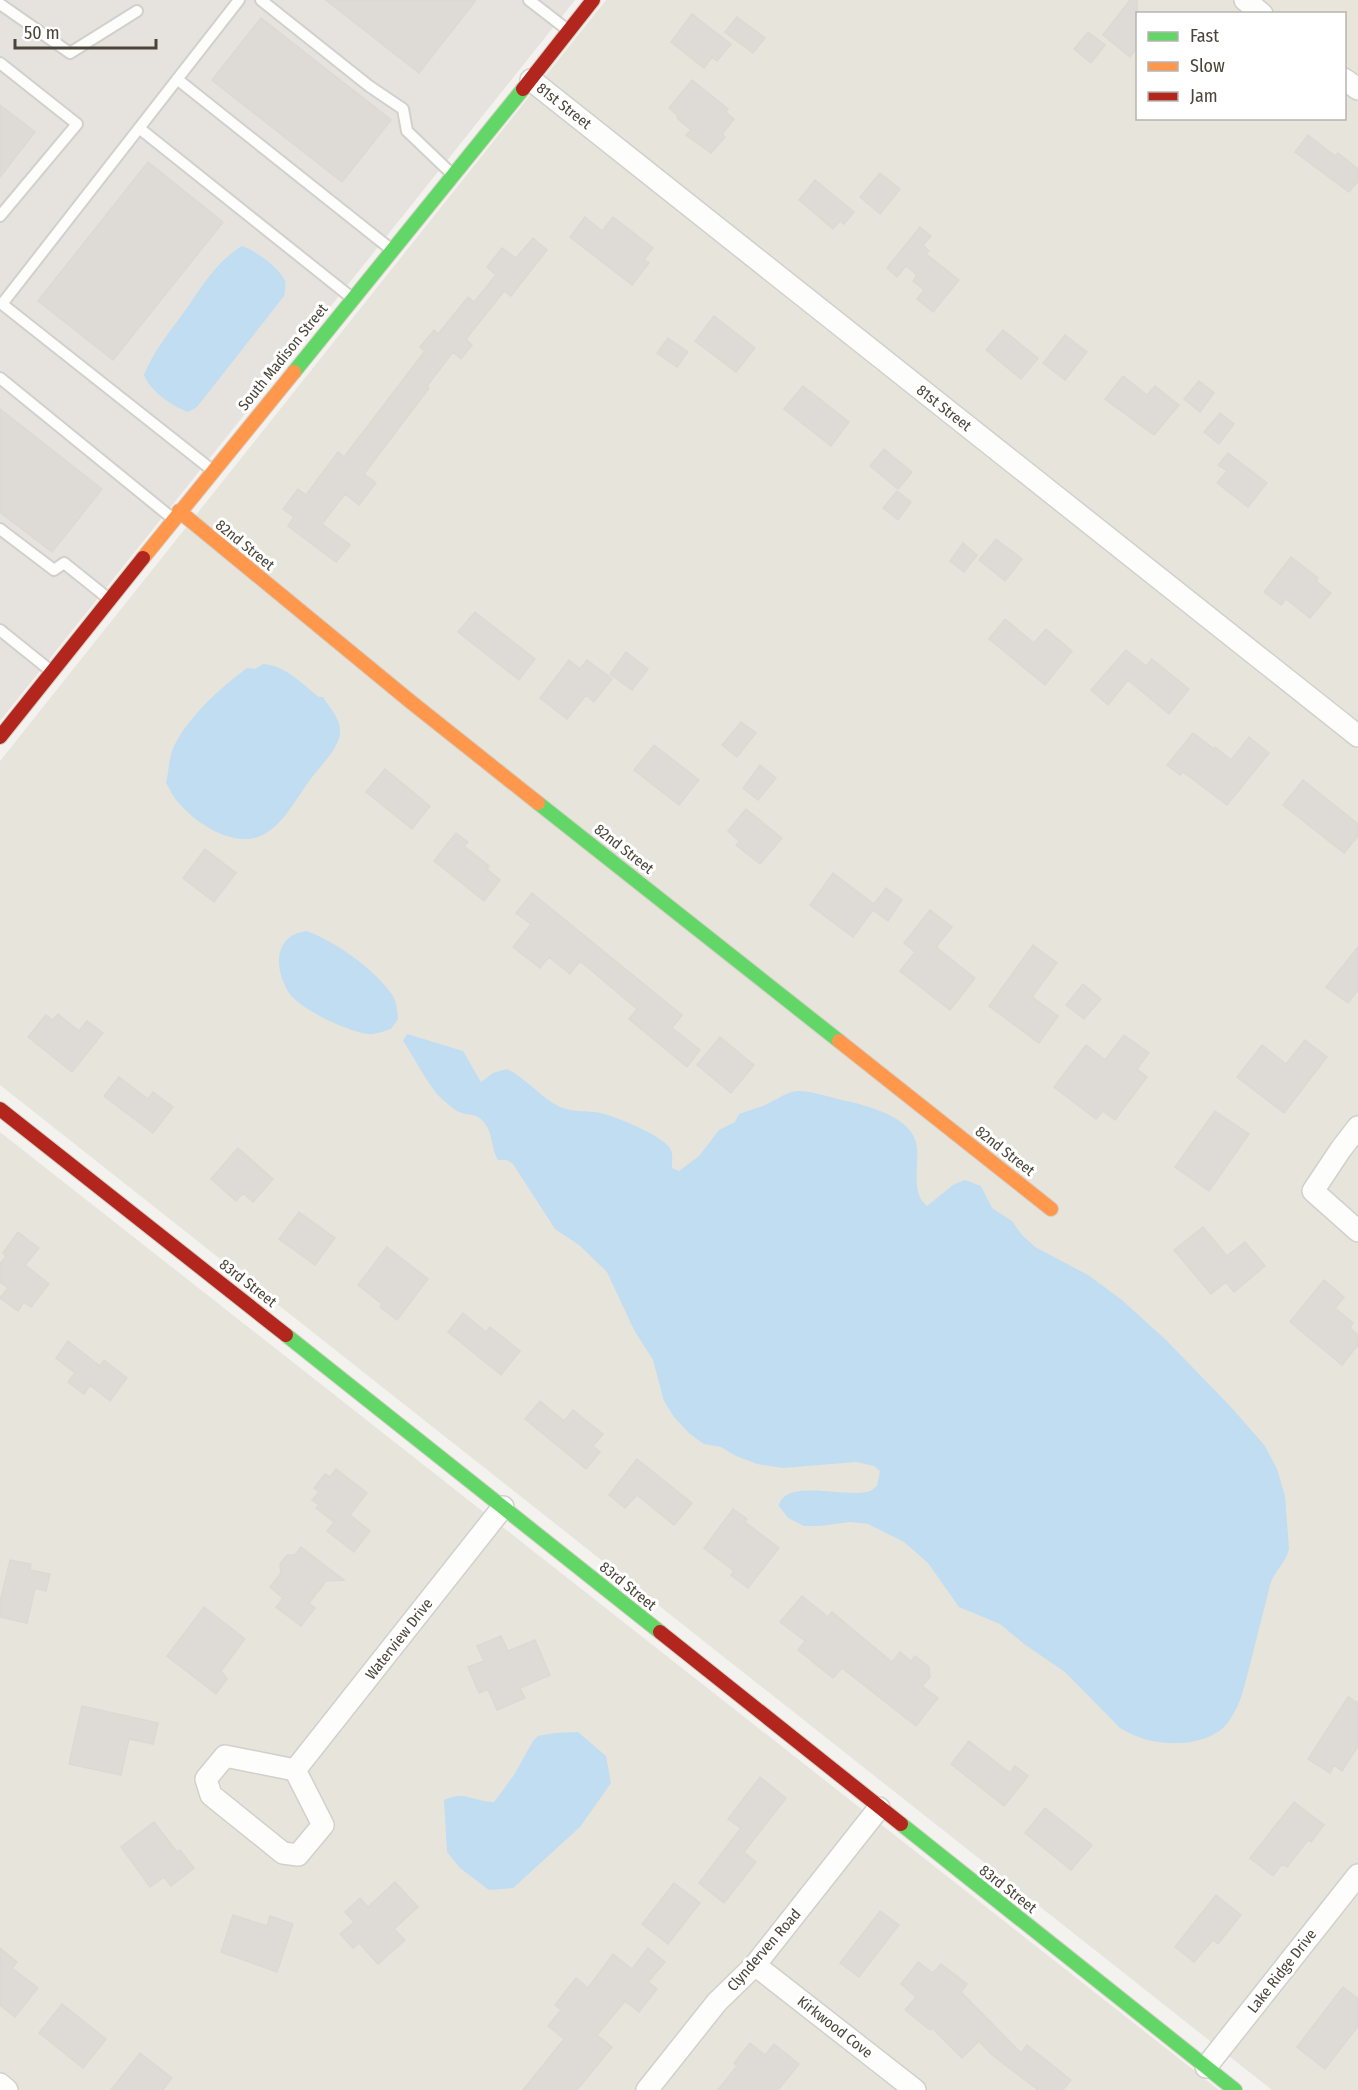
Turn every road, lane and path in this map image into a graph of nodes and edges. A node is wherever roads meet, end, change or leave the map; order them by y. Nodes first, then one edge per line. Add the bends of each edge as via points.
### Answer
1 (239, 0) edge
2 (261, 0) edge
3 (529, 0) edge
4 (593, 0) edge
5 (1245, 0) edge
6 (0, 4) edge
7 (137, 11) dead end
8 (1260, 12) edge
9 (569, 32) junction
10 (0, 63) edge
11 (177, 79) junction
12 (531, 80) junction
13 (139, 128) junction
14 (453, 176) junction
15 (0, 216) edge
16 (392, 250) junction
17 (352, 299) junction
18 (1, 304) edge
19 (0, 378) edge
20 (213, 470) junction
21 (176, 515) junction
22 (0, 529) edge
23 (109, 599) junction
24 (0, 630) edge
25 (51, 671) junction
26 (1358, 736) edge
27 (0, 737) edge
28 (0, 1109) edge
29 (1358, 1127) edge
30 (1051, 1209) dead end
31 (1358, 1231) edge
32 (503, 1507) junction
33 (295, 1770) junction
34 (879, 1808) junction
35 (1358, 1875) edge
36 (755, 1965) junction
37 (1206, 2067) junction
38 (0, 2084) edge
39 (7, 2090) edge
40 (648, 2090) edge
41 (915, 2090) edge
42 (1235, 2090) edge

1 - 11 lane
2 - 14 lane via 403,109 407,131
3 - 9 lane
4 - 9 street, South Madison Street
5 - 8 street
6 - 7 lane via 70,53
9 - 12 street, South Madison Street
10 - 15 lane via 77,124
11 - 13 lane
11 - 16 lane
12 - 14 street, South Madison Street
12 - 26 street, 81st Street
13 - 17 lane
13 - 18 lane
14 - 16 street, South Madison Street
16 - 17 street, South Madison Street
17 - 20 street, South Madison Street
18 - 20 lane
19 - 21 lane
20 - 21 street, South Madison Street
21 - 23 street, South Madison Street
21 - 30 street, 82nd Street
22 - 23 lane via 54,570 64,563
23 - 25 street, South Madison Street
24 - 25 lane
25 - 27 street, South Madison Street
28 - 32 street, 83rd Street
29 - 31 street via 1313,1191
32 - 33 street, Waterview Drive
32 - 34 street, 83rd Street
33 - 33 street via 225,1756 206,1779 211,1794 229,1809 283,1853 298,1854 323,1825
34 - 36 street, Clynderven Road
34 - 37 street, 83rd Street
35 - 37 street, Lake Ridge Drive
36 - 40 street, Clynderven Road via 717,2002
36 - 41 street, Kirkwood Cove
37 - 42 street, 83rd Street
38 - 39 street

